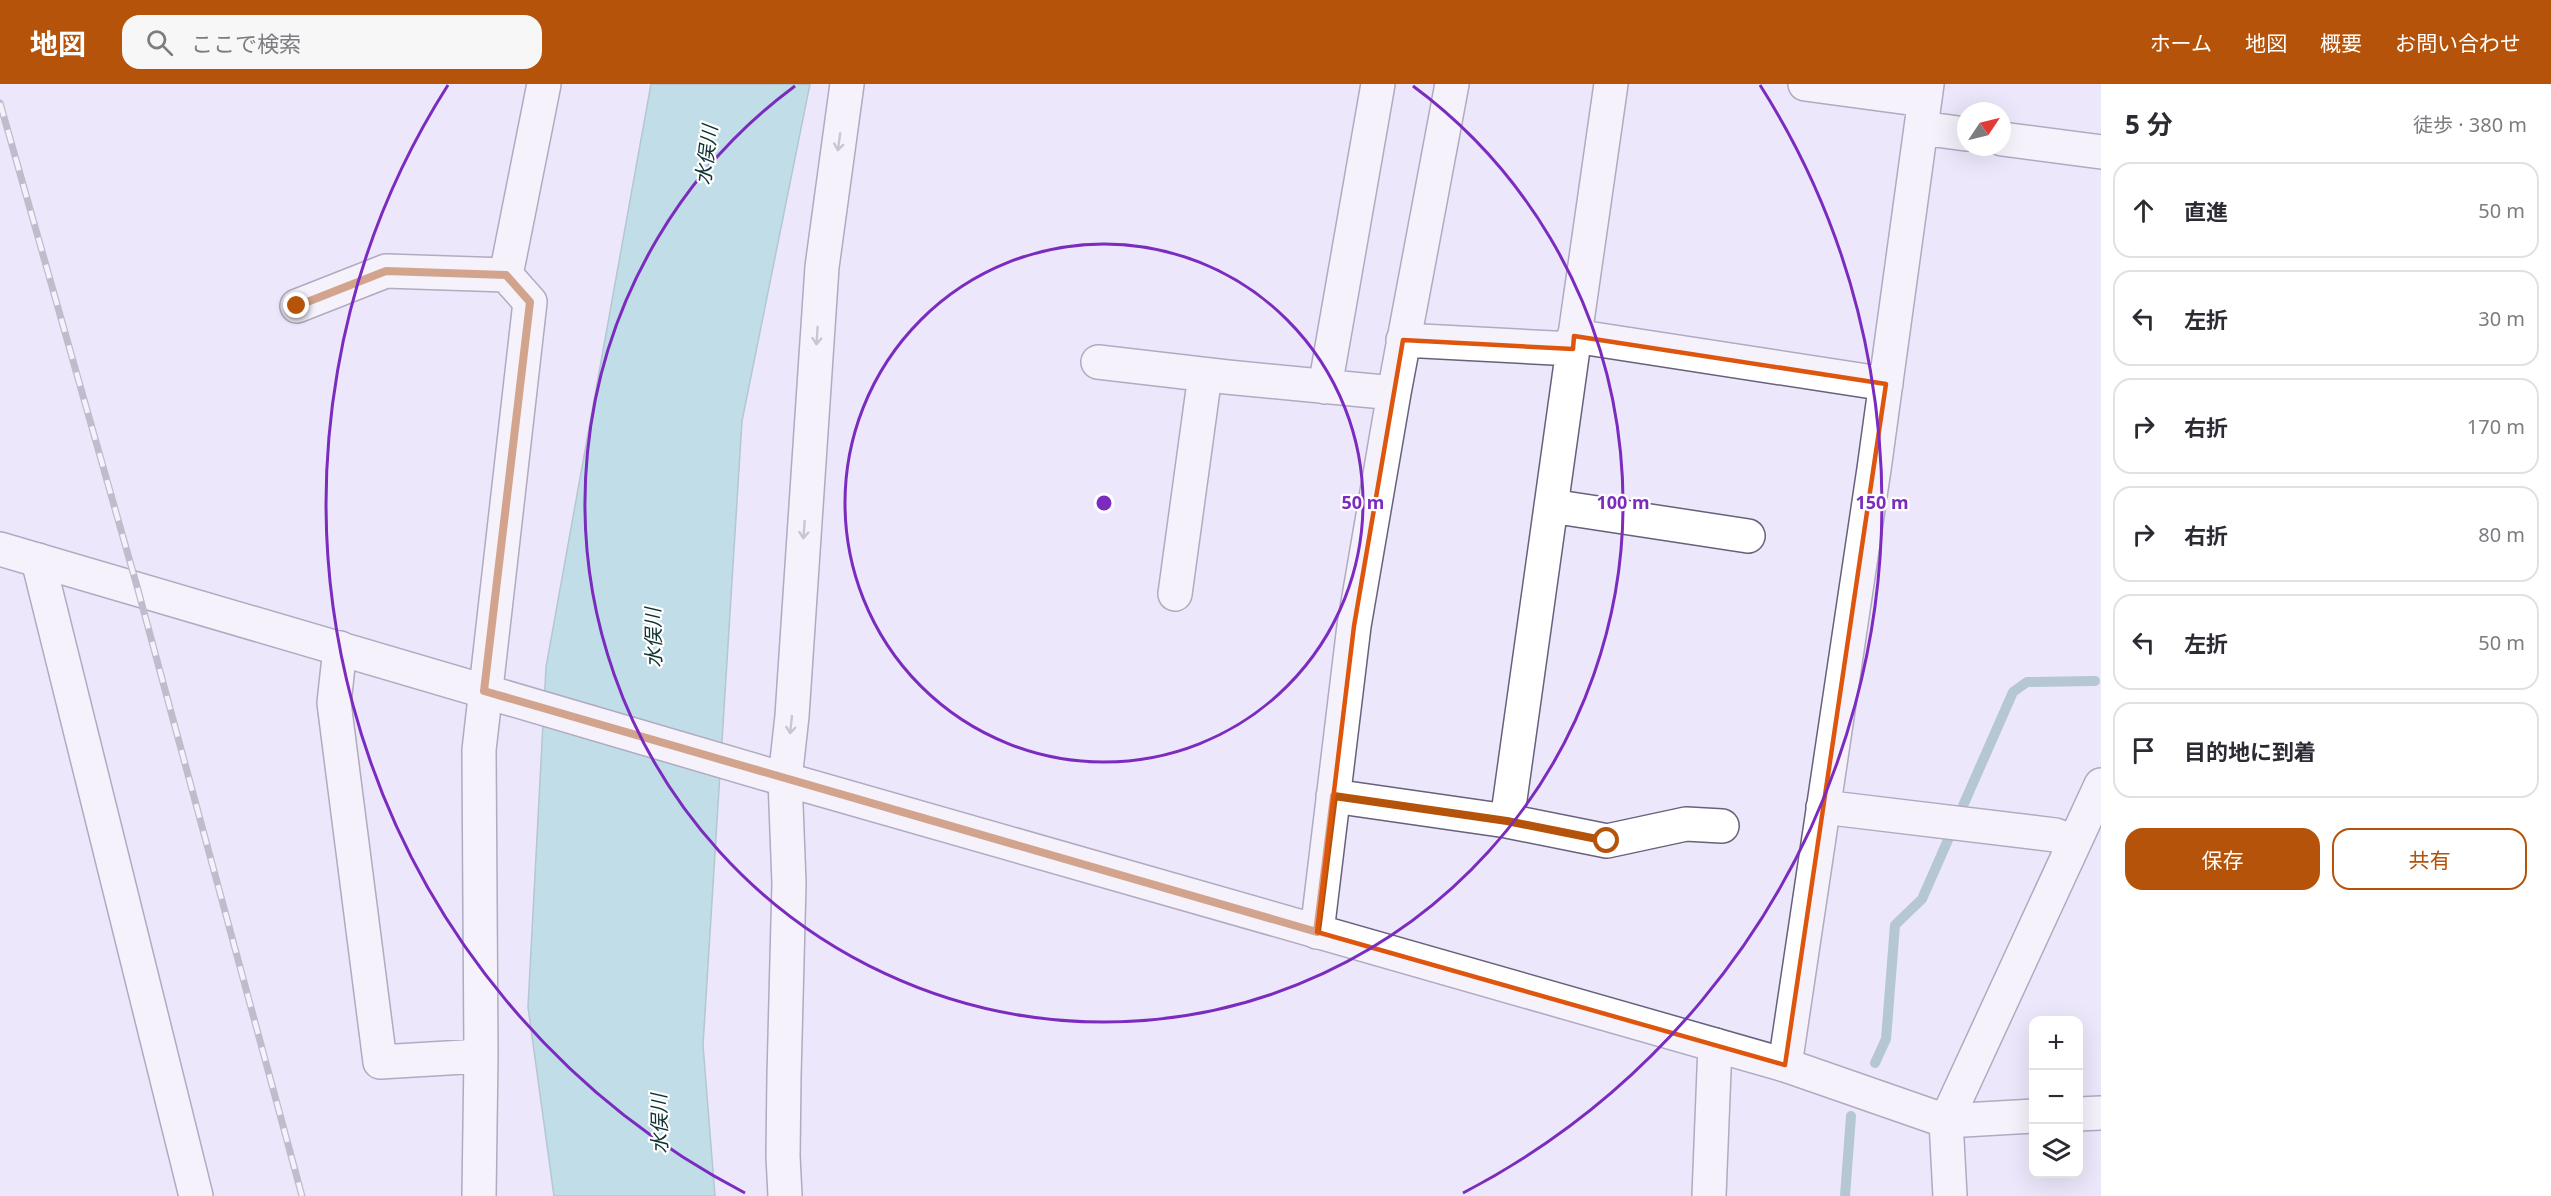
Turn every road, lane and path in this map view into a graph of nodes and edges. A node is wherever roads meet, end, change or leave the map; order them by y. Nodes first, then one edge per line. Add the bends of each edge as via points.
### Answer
1 (544, 84) edge
2 (847, 84) edge
3 (1378, 84) edge
4 (1452, 84) edge
5 (1611, 84) edge
6 (1805, 84) edge
7 (1924, 104) edge
8 (1957, 128) edge
9 (2011, 140) edge
10 (2101, 152) edge
11 (506, 275) junction
12 (297, 306) dead end
13 (1404, 340) junction
14 (1574, 343) junction
15 (1098, 362) dead end
16 (1205, 375) junction
17 (1886, 384) junction
18 (1325, 387) junction
19 (1394, 393) junction
20 (1551, 506) junction
21 (1748, 536) dead end
22 (0, 549) edge
23 (38, 560) junction
24 (1175, 594) dead end
25 (340, 648) junction
26 (494, 694) junction
27 (777, 777) junction
28 (2101, 785) edge
29 (1334, 796) junction
30 (1823, 807) junction
31 (1507, 821) junction
32 (1722, 826) dead end
33 (2074, 842) junction
34 (1317, 932) junction
35 (1715, 1045) junction
36 (481, 1056) junction
37 (1785, 1065) junction
38 (2101, 1113) edge
39 (2083, 1114) edge
40 (2029, 1116) edge
41 (1946, 1121) junction
42 (196, 1196) edge
43 (479, 1196) edge
44 (785, 1196) edge
45 (1709, 1196) edge
46 (1950, 1196) edge

1 - 11 street
2 -> 27 street via 822,267 792,716
3 - 18 street
4 - 13 street
5 - 14 street
6 - 7 street
7 - 8 street
7 - 17 street
9 - 10 street
11 - 12 street via 386,271
11 - 26 street via 530,302
13 - 14 street
13 - 19 street
14 - 17 street
14 - 20 street
15 - 16 street
16 - 18 street
16 - 24 street
17 - 30 street
18 - 19 street
19 - 29 street via 1354,626
20 - 21 street
20 - 31 street
22 - 23 street
23 - 25 street
23 - 42 street
25 - 26 street
25 - 36 street via 334,703 380,1062
26 - 27 street
26 - 36 street via 479,750
27 - 34 street
27 - 44 street via 789,883
28 - 33 street
29 - 31 street
29 - 34 street
30 - 33 street via 2055,835
30 - 37 street
31 - 32 street via 1607,841 1686,824
33 - 41 street
34 - 35 street
35 - 37 street
35 - 45 street
36 - 43 street
37 - 41 street
38 - 39 street
40 - 41 street
41 - 46 street

